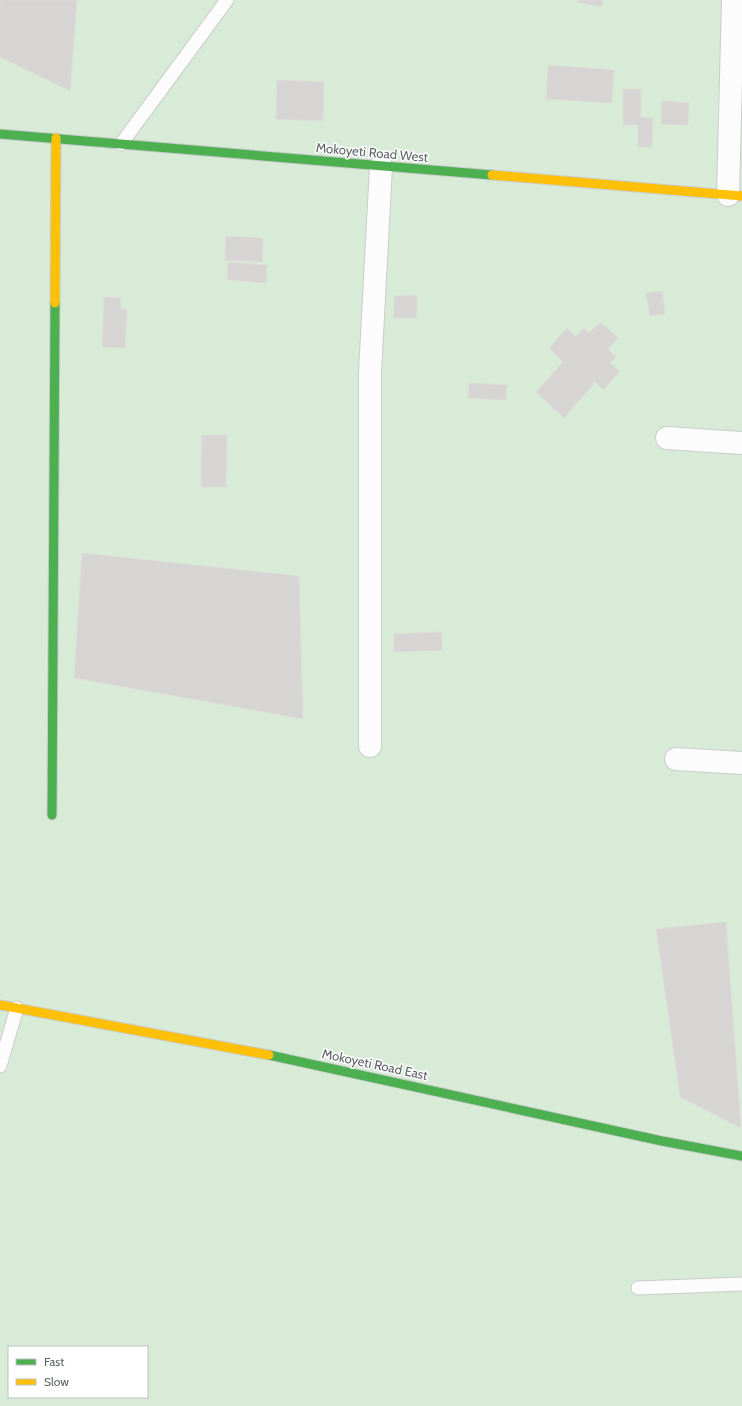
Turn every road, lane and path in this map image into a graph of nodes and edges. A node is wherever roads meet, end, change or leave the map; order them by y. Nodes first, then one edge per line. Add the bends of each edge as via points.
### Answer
1 (228, 0) edge
2 (733, 0) edge
3 (0, 134) edge
4 (56, 138) junction
5 (121, 144) junction
6 (381, 166) junction
7 (735, 196) edge
8 (667, 438) dead end
9 (742, 443) edge
10 (370, 746) dead end
11 (676, 759) dead end
12 (742, 763) edge
13 (52, 815) dead end
14 (0, 1005) edge
15 (17, 1008) junction
16 (0, 1066) edge
17 (742, 1156) edge
18 (742, 1284) edge
19 (638, 1288) dead end

1 - 5 lane
2 - 7 street
3 - 4 street, Mokoyeti Road West
4 - 5 street, Mokoyeti Road West
4 - 13 street
5 - 6 street, Mokoyeti Road West
6 - 7 street, Mokoyeti Road West
6 - 10 street via 370,373
8 - 9 street
11 - 12 street
14 - 15 street, Mokoyeti Road East
15 - 16 lane
15 - 17 street, Mokoyeti Road East via 298,1061 662,1141
18 - 19 lane

